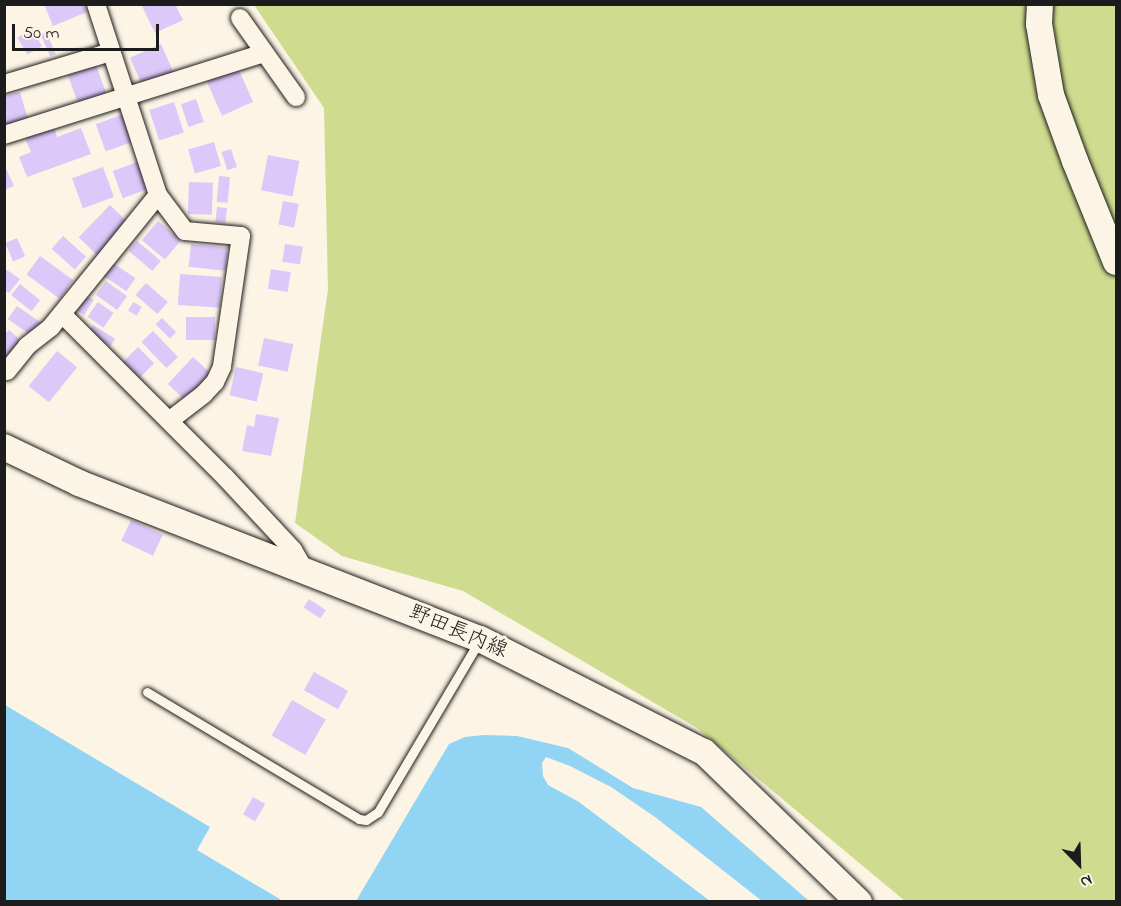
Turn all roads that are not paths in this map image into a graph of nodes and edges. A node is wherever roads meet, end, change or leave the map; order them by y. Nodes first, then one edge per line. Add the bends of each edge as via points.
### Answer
1 (96, 4) edge
2 (1040, 4) edge
3 (240, 18) dead end
4 (111, 52) junction
5 (264, 53) junction
6 (4, 84) edge
7 (296, 96) dead end
8 (126, 98) junction
9 (4, 135) edge
10 (158, 195) junction
11 (1116, 262) edge
12 (62, 314) junction
13 (7, 371) dead end
14 (169, 421) junction
15 (4, 447) edge
16 (304, 569) junction
17 (480, 639) junction
18 (147, 692) dead end
19 (859, 902) edge

1 - 4 street
2 - 11 main road via 1039,24 1051,95
3 - 5 street
4 - 6 street
4 - 8 street
5 - 7 street
5 - 8 street
8 - 9 street
8 - 10 street
10 - 12 street
10 - 14 street via 185,231 241,236 222,367 204,394
12 - 13 street
12 - 14 street
14 - 16 street via 293,550
15 - 16 main road, 野田長内線 via 79,483
16 - 17 main road, 野田長内線
17 - 18 lane via 378,813 366,820
17 - 19 main road, 野田長内線 via 704,752

